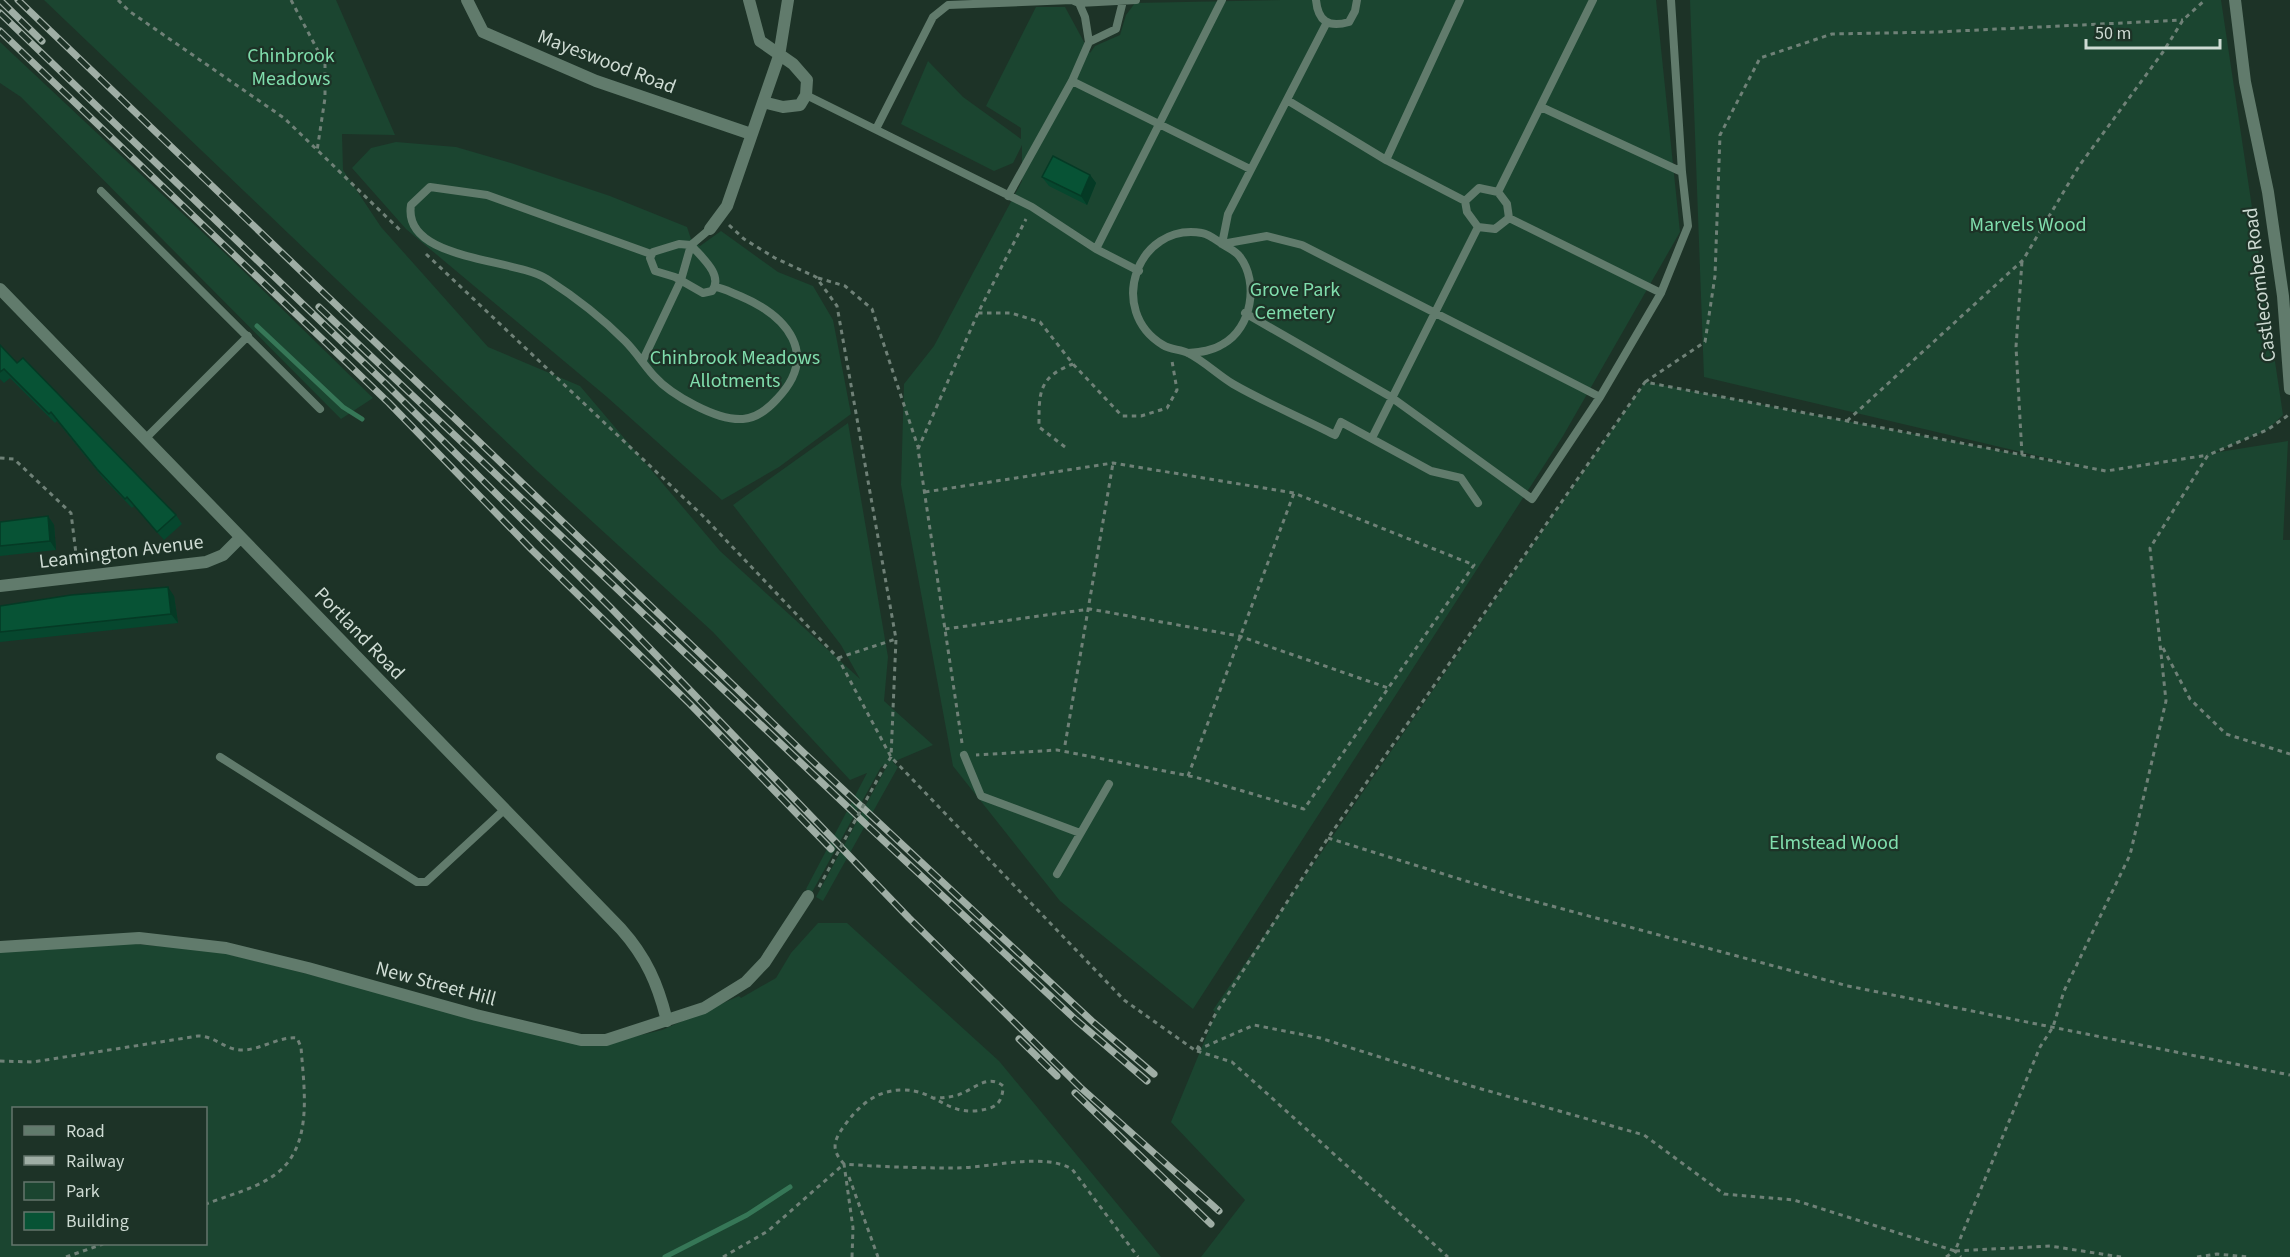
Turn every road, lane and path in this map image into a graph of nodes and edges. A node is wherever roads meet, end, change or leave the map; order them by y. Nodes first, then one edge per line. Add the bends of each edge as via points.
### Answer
1 (118, 0) edge
2 (291, 0) edge
3 (467, 0) edge
4 (749, 0) edge
5 (788, 0) edge
6 (1136, 0) edge
7 (1222, 0) edge
8 (1316, 0) edge
9 (1357, 0) edge
10 (1460, 0) edge
11 (1593, 0) edge
12 (1671, 0) edge
13 (2205, 0) edge
14 (2235, 0) edge
15 (1124, 1) edge
16 (1079, 3) junction
17 (2183, 20) junction
18 (1326, 24) junction
19 (1089, 42) junction
20 (779, 56) junction
21 (1072, 81) junction
22 (806, 95) junction
23 (1287, 100) junction
24 (763, 102) junction
25 (1541, 107) junction
26 (1160, 123) junction
27 (876, 129) junction
28 (751, 134) junction
29 (316, 151) junction
30 (1386, 160) junction
31 (1250, 170) junction
32 (1682, 172) junction
33 (101, 191) dead end
34 (1498, 192) junction
35 (1008, 196) junction
36 (1465, 201) junction
37 (1032, 207) junction
38 (719, 218) junction
39 (1509, 218) junction
40 (1478, 227) junction
41 (710, 229) joint
42 (402, 232) dead end
43 (1222, 244) junction
44 (692, 245) junction
45 (420, 248) dead end
46 (1096, 249) junction
47 (651, 254) junction
48 (2022, 260) junction
49 (1139, 271) junction
50 (816, 278) junction
51 (681, 280) junction
52 (715, 287) junction
53 (0, 289) edge
54 (1661, 293) junction
55 (978, 313) junction
56 (1245, 313) junction
57 (1436, 313) junction
58 (248, 336) junction
59 (1169, 349) junction
60 (1188, 353) junction
61 (643, 360) junction
62 (1073, 364) junction
63 (1645, 382) junction
64 (2290, 389) edge
65 (1391, 397) junction
66 (1600, 397) junction
67 (320, 409) dead end
68 (2290, 414) edge
69 (1847, 421) junction
70 (146, 438) junction
71 (1372, 438) junction
72 (1065, 447) dead end
73 (918, 449) junction
74 (2022, 455) junction
75 (2208, 455) junction
76 (0, 458) edge
77 (1113, 463) junction
78 (924, 492) junction
79 (1294, 493) junction
80 (1478, 502) dead end
81 (240, 538) junction
82 (79, 576) junction
83 (0, 586) edge
84 (1090, 609) junction
85 (945, 628) junction
86 (1239, 636) junction
87 (896, 639) junction
88 (2162, 647) junction
89 (838, 658) junction
90 (1388, 688) junction
91 (1065, 745) dead end
92 (2290, 754) edge
93 (964, 756) junction
94 (220, 757) dead end
95 (891, 757) junction
96 (1188, 776) junction
97 (1109, 784) dead end
98 (505, 809) junction
99 (1080, 833) junction
100 (1328, 838) junction
101 (1057, 874) dead end
102 (819, 887) dead end
103 (808, 896) dead end
104 (0, 947) edge
105 (667, 1021) junction
106 (2053, 1028) junction
107 (1196, 1051) junction
108 (0, 1061) edge
109 (2290, 1075) edge
110 (934, 1098) junction
111 (844, 1164) junction
112 (846, 1172) junction
113 (207, 1204) edge
114 (100, 1245) edge
115 (1955, 1251) junction
116 (66, 1257) edge
117 (723, 1257) edge
118 (852, 1257) edge
119 (878, 1257) edge
120 (1138, 1257) edge
121 (1448, 1257) edge
122 (1946, 1257) edge
123 (1961, 1257) edge
124 (2121, 1257) edge
125 (2198, 1257) edge
126 (2249, 1257) edge

1 - 29 path via 284,118
2 - 29 path via 326,64 326,98
3 - 28 street, Mayeswood Road via 483,32 596,81
4 - 20 street via 760,41
5 - 20 street
6 - 15 lane
7 - 26 lane
8 - 18 lane via 1320,19
9 - 18 lane via 1349,22 1338,26
10 - 30 lane
11 - 25 lane
12 - 32 lane
13 - 17 path
14 - 64 street, Castlecombe Road via 2245,82 2268,192 2283,296
15 - 16 lane
15 - 19 lane via 1116,29
16 - 19 lane
16 - 27 lane via 1023,0 948,5 933,17
17 - 48 path via 2079,166
17 - 63 path via 1832,34 1760,58 1720,135 1714,276 1705,342
18 - 23 lane
19 - 21 lane
20 - 22 street via 802,72 807,80
20 - 24 street
21 - 26 lane
21 - 35 lane
22 - 24 street via 804,102 795,107
22 - 27 lane
23 - 30 lane
23 - 31 lane
24 - 28 street
25 - 32 lane
25 - 34 lane
26 - 31 lane
26 - 46 lane
27 - 35 lane
28 - 38 street via 727,206
29 - 42 path
30 - 36 lane
31 - 43 lane via 1228,214
32 - 54 lane via 1688,226
33 - 58 lane
34 - 36 lane via 1479,188
34 - 39 lane via 1507,204
35 - 37 lane
36 - 40 lane via 1467,212
37 - 46 lane
37 - 55 path
38 - 41 street
38 - 50 path via 752,244
39 - 40 lane via 1495,229
39 - 54 lane
40 - 57 lane
41 - 44 lane
43 - 49 lane via 1204,233 1183,233 1163,239 1147,252
43 - 56 lane via 1239,255 1249,273 1252,294
43 - 57 lane via 1267,236 1302,245
44 - 47 lane via 679,244
44 - 51 lane
44 - 52 lane via 708,263
45 - 89 path via 703,516
46 - 49 lane
47 - 51 lane via 655,272
47 - 61 lane via 472,191 430,187 411,205 416,229 429,242 545,278 612,328
48 - 69 path
48 - 74 path via 2016,346
49 - 59 lane via 1131,288 1133,307 1140,325
50 - 73 path via 845,286 872,309
50 - 87 path via 837,306
51 - 52 lane via 703,293
51 - 61 lane
52 - 61 lane via 770,310 792,335 795,376 771,406 742,419 718,415 667,387
53 - 70 street, Portland Road
54 - 66 lane
55 - 62 path via 1011,313 1040,322
55 - 73 path
56 - 60 lane via 1239,331 1224,344
56 - 65 lane
57 - 65 lane
57 - 66 lane
58 - 67 lane
58 - 70 lane
59 - 60 lane
59 - 62 path via 1177,390 1167,408 1141,416 1122,416
60 - 71 lane via 1233,384 1335,435 1341,422
62 - 72 path via 1056,370 1044,381 1039,400 1039,427
63 - 69 path
63 - 100 path
65 - 66 lane via 1532,499
65 - 71 lane
68 - 75 path via 2266,430
69 - 74 path
70 - 81 street, Portland Road
71 - 80 lane via 1431,471 1461,478
73 - 78 path
74 - 75 path via 2106,471
75 - 88 path via 2150,549
76 - 82 path via 14,459 71,513
77 - 78 path
77 - 79 path
77 - 84 path
78 - 85 path
79 - 86 path
79 - 90 path via 1474,565
81 - 82 street, Leamington Avenue via 224,555 206,562
81 - 98 street, Portland Road
82 - 83 street, Leamington Avenue
84 - 85 path
84 - 86 path
84 - 91 path
85 - 93 path
86 - 90 path
86 - 96 path
87 - 89 path
87 - 95 path
88 - 92 path via 2190,699 2226,734
88 - 106 path via 2166,701 2130,855 2064,991
89 - 95 path
90 - 96 path via 1304,809
93 - 96 path via 1056,750
93 - 99 lane via 981,796
94 - 98 lane via 417,882 426,882
95 - 102 path, bridge
95 - 107 path via 1124,1000
97 - 99 lane
98 - 105 street, Portland Road via 642,952
99 - 101 lane
100 - 106 path via 1511,895 1848,986
100 - 107 path via 1216,1013
103 - 105 street, New Street Hill via 765,962 746,982 704,1008
104 - 105 street, New Street Hill via 139,938 226,948 581,1040 606,1040
106 - 109 path
106 - 115 path via 2040,1047
107 - 115 path via 1254,1025 1320,1038 1644,1135 1724,1194 1794,1200
107 - 121 path via 1232,1062
108 - 113 path via 33,1062 198,1036 212,1037 230,1048 243,1050 297,1038 301,1047 304,1117 292,1158 270,1179
110 - 110 path via 960,1111 978,1112 995,1106 1003,1086 993,1081 982,1082 962,1094
110 - 111 path via 902,1090 866,1102 835,1140 836,1153
111 - 112 path
111 - 117 path via 768,1231
111 - 120 path via 960,1168 1064,1164 1079,1175
112 - 118 path via 853,1228
112 - 119 path
114 - 116 path
115 - 122 path
115 - 123 path
115 - 124 path via 2050,1246
125 - 126 path

